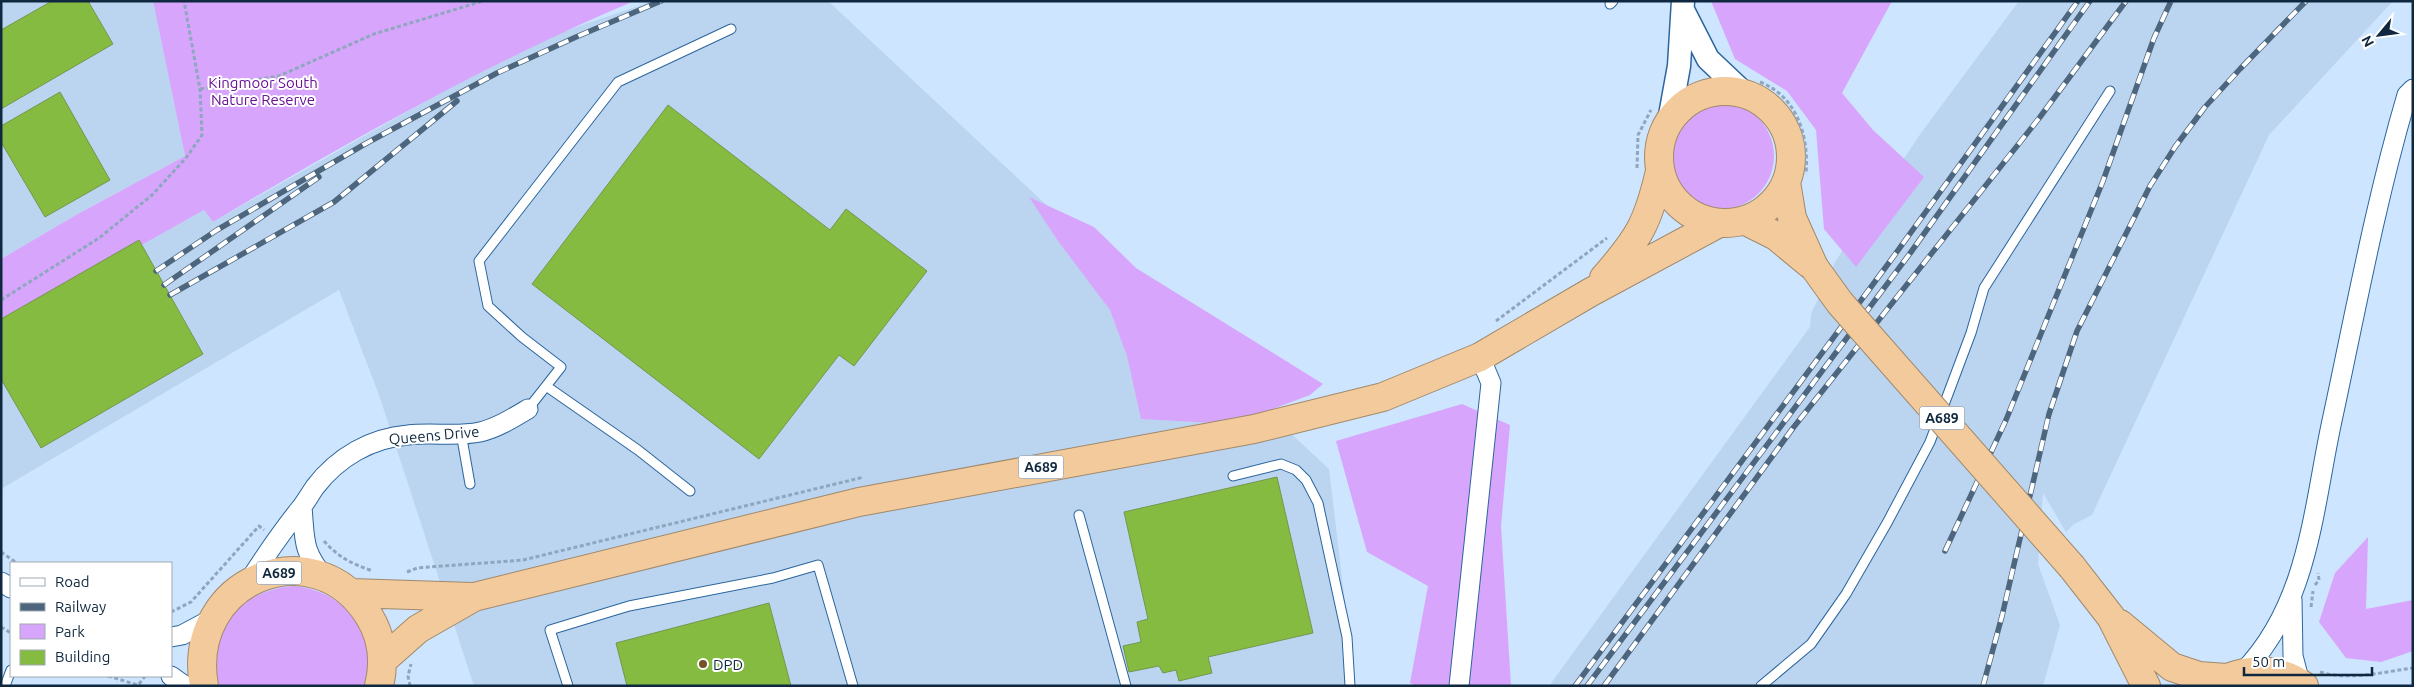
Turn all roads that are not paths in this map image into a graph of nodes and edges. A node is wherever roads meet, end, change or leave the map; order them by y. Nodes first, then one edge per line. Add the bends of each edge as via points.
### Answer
1 (1684, 6) edge
2 (731, 29) dead end
3 (1749, 87) junction
4 (2413, 89) edge
5 (2110, 91) dead end
6 (1662, 112) junction
7 (1648, 171) junction
8 (1796, 180) junction
9 (1732, 221) junction
10 (1814, 267) junction
11 (1591, 292) junction
12 (1480, 357) junction
13 (546, 386) junction
14 (528, 409) joint
15 (461, 433) junction
16 (1233, 476) dead end
17 (470, 484) dead end
18 (690, 491) dead end
19 (302, 507) junction
20 (1079, 514) dead end
21 (324, 577) junction
22 (248, 583) junction
23 (351, 593) junction
24 (474, 597) junction
25 (2292, 598) junction
26 (2111, 617) junction
27 (212, 619) junction
28 (172, 637) edge
29 (10, 672) edge
30 (381, 673) edge
31 (172, 677) edge
32 (2227, 679) edge
33 (2306, 679) edge
34 (4, 686) edge
35 (186, 686) edge
36 (204, 686) edge
37 (568, 686) edge
38 (853, 686) edge
39 (1126, 686) edge
40 (1350, 686) edge
41 (1459, 686) edge
42 (1761, 686) edge
43 (2146, 686) edge

1 - 3 street via 1708,59
1 - 6 street via 1676,90
2 - 13 lane via 618,82 479,261 488,306 561,367
3 - 6 highway, A689 via 1702,95
3 - 8 highway, A689 via 1782,124
4 - 25 street via 2407,95 2391,148 2321,468 2311,528
5 - 42 lane via 1984,288 1971,334 1930,442 1846,594 1810,644
6 - 7 highway, A689 via 1660,140
7 - 9 highway, A689 via 1696,216
7 - 11 highway, A689 via 1650,212 1642,230
8 - 9 highway, A689 via 1769,206
8 - 10 highway, A689 via 1792,218
9 - 10 highway, A689 via 1776,236
9 - 11 highway, A689
10 - 26 highway, A689, bridge via 1840,303 2072,567
11 - 12 highway, A689
12 - 24 highway, A689 via 1383,397 1329,412 1254,429 859,502
12 - 41 street via 1491,383
13 - 14 lane
13 - 18 lane
14 - 15 street, Queens Drive via 507,422 480,432
15 - 17 lane
15 - 19 street, Queens Drive via 409,434 372,442 340,461 316,486
16 - 40 lane via 1281,464 1296,470 1306,480 1318,504 1347,637
19 - 21 street via 304,545
19 - 22 street, Queens Drive via 276,537
20 - 39 lane
21 - 22 highway, A689 via 287,572 267,575
21 - 23 highway, A689
22 - 27 highway, A689 via 227,599
23 - 24 highway, A689
23 - 30 highway, A689 via 374,623 380,641
24 - 30 highway, A689 via 418,629
25 - 32 street via 2268,642
25 - 33 street via 2293,656
26 - 32 highway, A689 via 2172,667 2199,676
26 - 43 highway, A689
27 - 28 street
27 - 36 highway, A689 via 202,652
29 - 34 lane
31 - 35 street
32 - 33 highway, A689 via 2272,672
37 - 38 lane via 550,630 629,606 773,578 818,565

